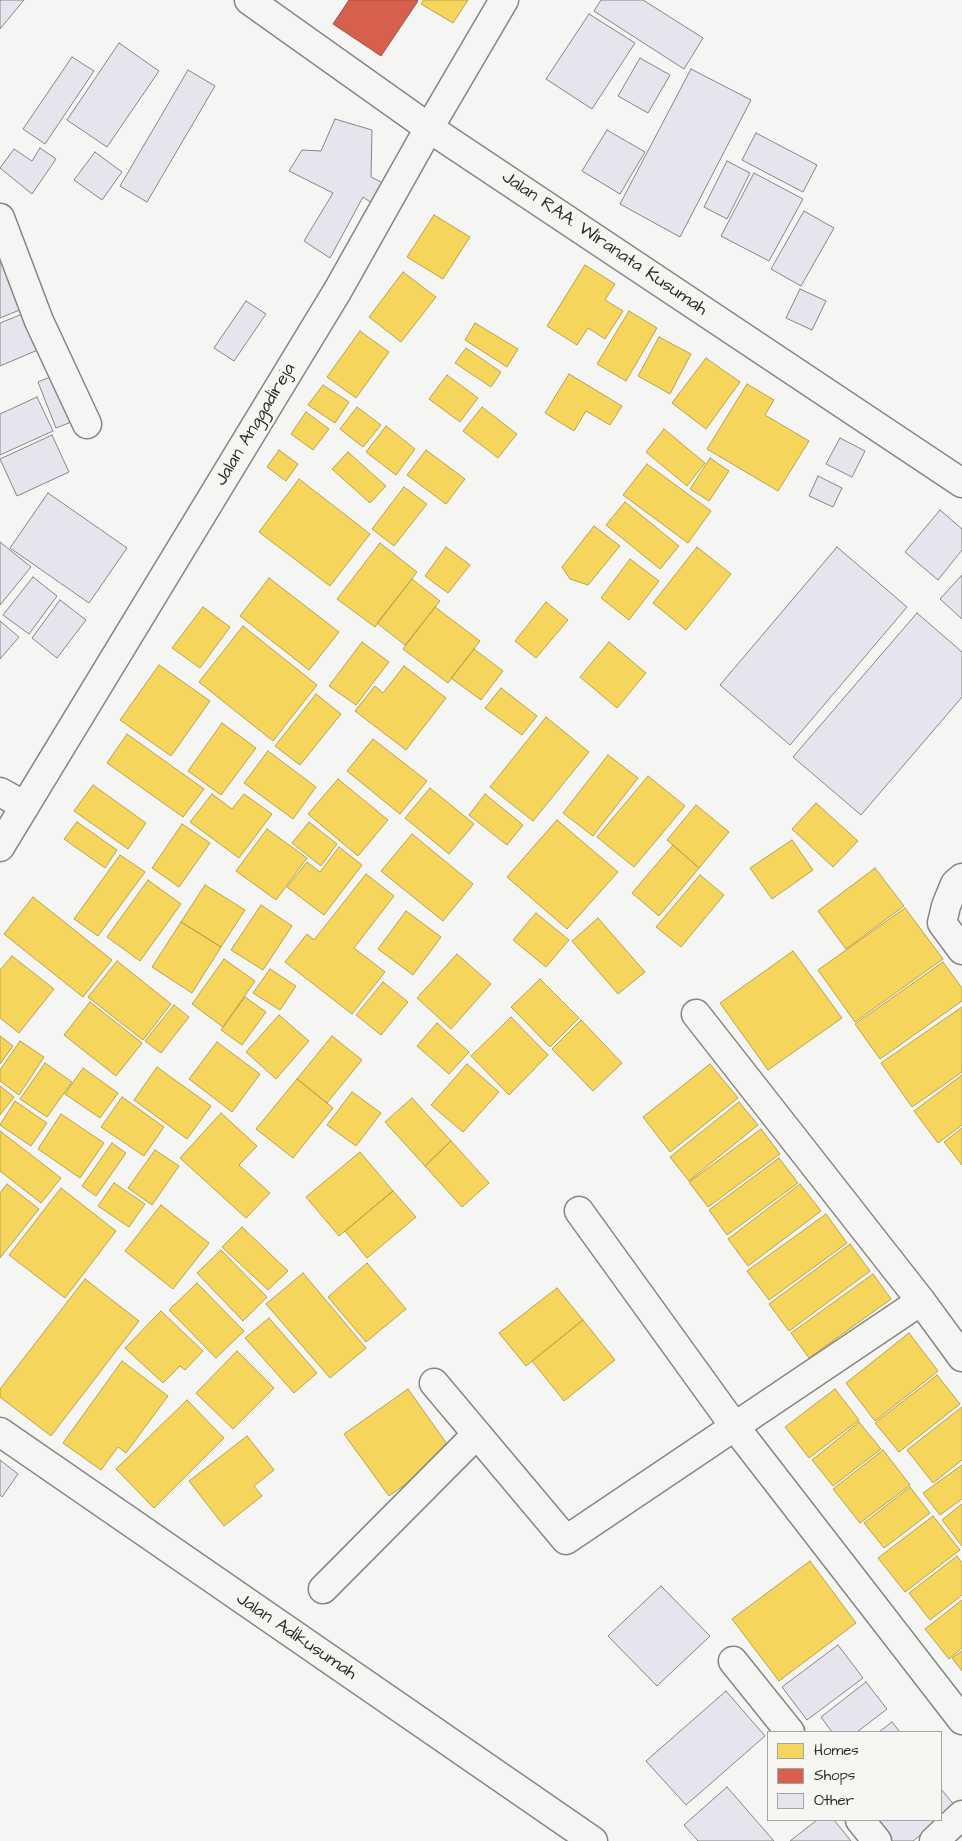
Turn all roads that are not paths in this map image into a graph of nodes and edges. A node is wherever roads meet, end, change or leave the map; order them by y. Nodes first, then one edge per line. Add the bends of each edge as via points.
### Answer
1 (249, 0) edge
2 (504, 0) edge
3 (429, 128) junction
4 (0, 218) edge
5 (87, 424) dead end
6 (962, 483) edge
7 (0, 792) edge
8 (24, 806) junction
9 (0, 847) edge
10 (962, 878) edge
11 (962, 950) edge
12 (696, 1014) dead end
13 (579, 1211) dead end
14 (921, 1301) junction
15 (962, 1356) edge
16 (434, 1383) dead end
17 (735, 1427) junction
18 (0, 1432) edge
19 (477, 1434) junction
20 (323, 1589) dead end
21 (733, 1660) dead end
22 (962, 1720) edge
23 (789, 1731) edge
24 (962, 1815) edge
25 (861, 1821) edge
26 (593, 1841) edge
27 (877, 1841) edge
28 (934, 1841) edge

1 - 3 main road, Jalan RAA. Wiranata Kusumah
2 - 3 main road, Jalan Anggadireja
3 - 6 main road, Jalan RAA. Wiranata Kusumah
3 - 8 main road, Jalan Anggadireja via 338,290
4 - 5 main road via 39,321
7 - 8 main road
8 - 9 main road, Jalan Anggadireja
10 - 11 main road via 955,884 942,923
12 - 14 main road
13 - 17 main road
14 - 15 main road
14 - 17 main road
16 - 19 main road
17 - 19 main road via 566,1540
17 - 22 main road
18 - 26 main road, Jalan Adikusumah
19 - 20 main road
21 - 23 main road
24 - 28 main road
25 - 27 main road

